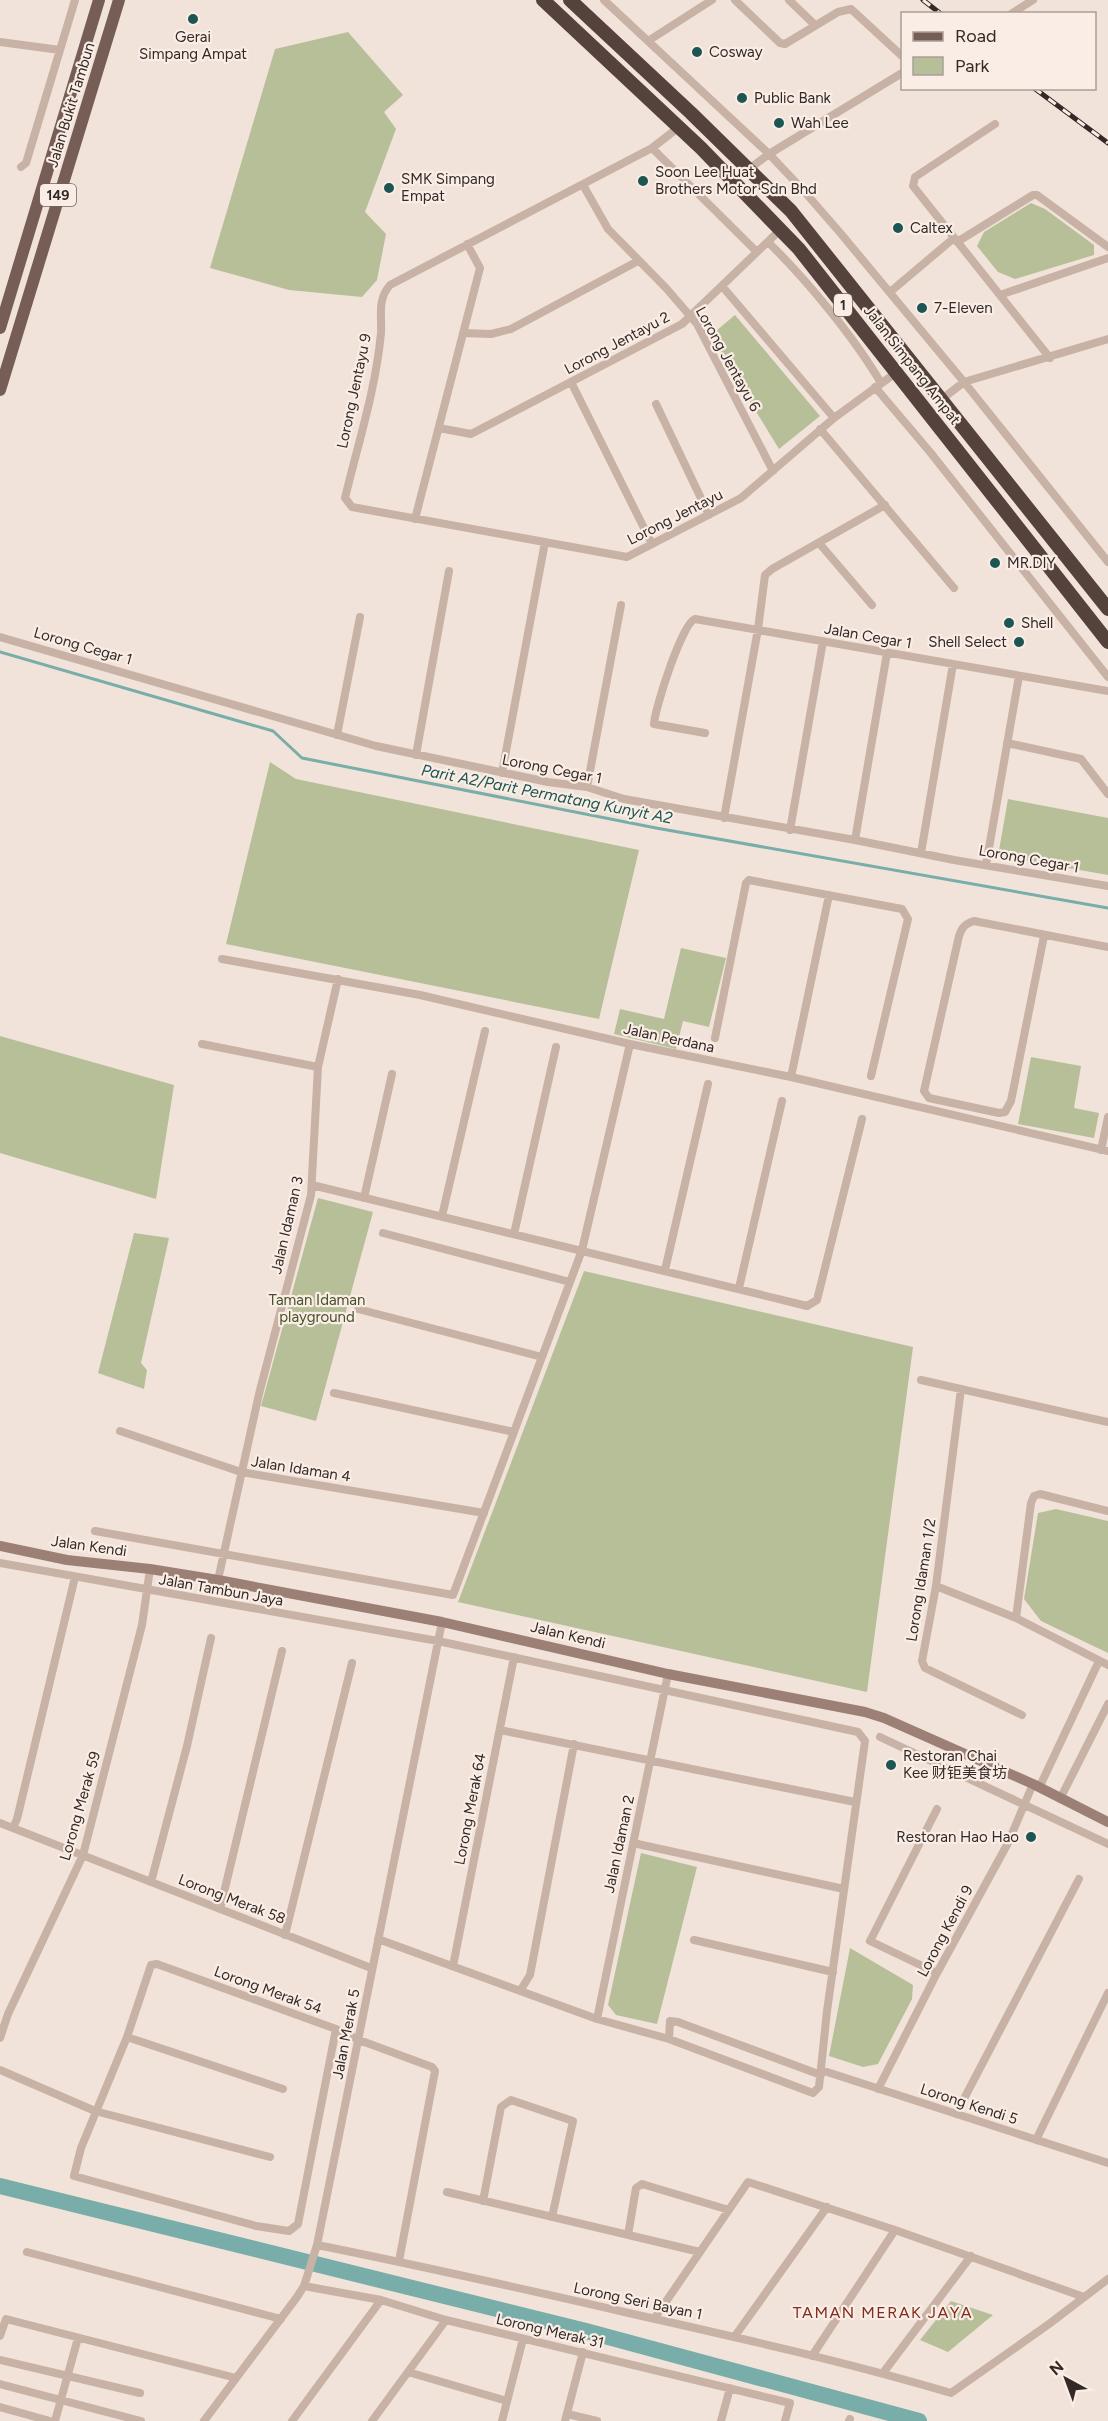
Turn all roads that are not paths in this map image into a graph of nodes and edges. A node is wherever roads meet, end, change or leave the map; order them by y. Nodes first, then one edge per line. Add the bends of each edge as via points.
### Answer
1 (75, 0) edge
2 (99, 0) edge
3 (119, 0) edge
4 (543, 0) edge
5 (570, 0) edge
6 (603, 0) edge
7 (712, 0) edge
8 (735, 0) edge
9 (789, 0) edge
10 (1033, 0) edge
11 (1014, 12) edge
12 (815, 25) junction
13 (648, 41) junction
14 (0, 42) edge
15 (60, 50) junction
16 (901, 54) edge
17 (901, 74) edge
18 (995, 124) dead end
19 (679, 127) junction
20 (652, 148) junction
21 (769, 154) junction
22 (21, 167) dead end
23 (749, 170) junction
24 (583, 185) junction
25 (781, 229) junction
26 (956, 240) junction
27 (768, 242) junction
28 (467, 244) junction
29 (1108, 248) edge
30 (757, 252) junction
31 (1108, 258) edge
32 (638, 261) junction
33 (722, 286) junction
34 (890, 292) junction
35 (1000, 295) junction
36 (691, 316) junction
37 (0, 328) edge
38 (463, 333) junction
39 (1108, 339) edge
40 (1050, 358) junction
41 (897, 372) junction
42 (571, 382) junction
43 (964, 382) junction
44 (878, 385) junction
45 (0, 390) edge
46 (942, 399) junction
47 (656, 404) dead end
48 (834, 418) junction
49 (439, 428) junction
50 (820, 429) junction
51 (773, 471) junction
52 (885, 505) junction
53 (352, 507) joint
54 (709, 515) junction
55 (415, 519) junction
56 (545, 542) junction
57 (819, 543) junction
58 (652, 544) junction
59 (1108, 562) edge
60 (449, 571) dead end
61 (954, 588) dead end
62 (621, 605) dead end
63 (872, 605) dead end
64 (1108, 609) edge
65 (360, 618) dead end
66 (758, 629) junction
67 (0, 637) edge
68 (823, 641) junction
69 (1108, 642) edge
70 (887, 653) junction
71 (953, 664) junction
72 (1019, 676) junction
73 (1108, 677) edge
74 (1108, 692) edge
75 (705, 733) dead end
76 (337, 735) junction
77 (1007, 743) junction
78 (416, 755) junction
79 (502, 773) junction
80 (587, 787) junction
81 (1108, 794) edge
82 (724, 818) junction
83 (790, 830) junction
84 (855, 840) junction
85 (921, 853) junction
86 (986, 865) junction
87 (1108, 886) edge
88 (829, 896) junction
89 (1044, 936) junction
90 (1108, 947) edge
91 (222, 959) dead end
92 (338, 979) junction
93 (485, 1030) dead end
94 (715, 1038) dead end
95 (202, 1044) dead end
96 (630, 1044) junction
97 (556, 1047) dead end
98 (318, 1067) junction
99 (392, 1074) dead end
100 (872, 1076) dead end
101 (791, 1077) junction
102 (708, 1084) dead end
103 (782, 1101) dead end
104 (1108, 1117) edge
105 (862, 1119) dead end
106 (1105, 1151) edge
107 (312, 1185) junction
108 (364, 1198) junction
109 (442, 1216) junction
110 (383, 1233) dead end
111 (514, 1234) junction
112 (582, 1250) junction
113 (665, 1270) junction
114 (570, 1282) junction
115 (739, 1288) junction
116 (358, 1309) dead end
117 (542, 1357) junction
118 (921, 1380) dead end
119 (961, 1389) junction
120 (333, 1393) dead end
121 (1108, 1422) edge
122 (120, 1431) dead end
123 (514, 1432) junction
124 (241, 1472) junction
125 (1108, 1511) edge
126 (484, 1513) junction
127 (95, 1531) dead end
128 (0, 1546) edge
129 (223, 1554) junction
130 (0, 1563) edge
131 (150, 1569) junction
132 (75, 1577) junction
133 (218, 1580) junction
134 (936, 1586) junction
135 (147, 1591) junction
136 (1016, 1618) junction
137 (442, 1622) junction
138 (211, 1638) dead end
139 (438, 1641) junction
140 (282, 1651) dead end
141 (514, 1658) junction
142 (1099, 1661) junction
143 (352, 1663) dead end
144 (1108, 1665) edge
145 (668, 1674) junction
146 (664, 1690) junction
147 (1108, 1704) edge
148 (1022, 1715) dead end
149 (500, 1730) junction
150 (880, 1737) dead end
151 (574, 1744) junction
152 (650, 1760) junction
153 (1036, 1786) junction
154 (1060, 1799) junction
155 (855, 1802) junction
156 (1025, 1806) junction
157 (937, 1809) dead end
158 (1108, 1822) edge
159 (0, 1823) edge
160 (13, 1828) junction
161 (633, 1843) junction
162 (1108, 1844) edge
163 (83, 1855) junction
164 (1079, 1879) dead end
165 (151, 1882) junction
166 (844, 1889) junction
167 (220, 1909) junction
168 (285, 1935) junction
169 (378, 1939) junction
170 (694, 1940) dead end
171 (453, 1966) junction
172 (371, 1968) junction
173 (833, 1972) junction
174 (937, 1973) junction
175 (520, 1991) junction
176 (1108, 1993) edge
177 (597, 2019) junction
178 (336, 2029) junction
179 (127, 2037) junction
180 (0, 2038) edge
181 (669, 2039) junction
182 (359, 2040) junction
183 (0, 2070) edge
184 (821, 2073) junction
185 (283, 2088) dead end
186 (878, 2089) junction
187 (95, 2111) junction
188 (956, 2114) junction
189 (1036, 2140) junction
190 (270, 2157) dead end
191 (1108, 2163) edge
192 (447, 2192) dead end
193 (483, 2201) junction
194 (827, 2207) junction
195 (729, 2210) junction
196 (552, 2217) junction
197 (895, 2230) junction
198 (628, 2235) junction
199 (316, 2248) junction
200 (27, 2252) dead end
201 (700, 2252) junction
202 (971, 2256) junction
203 (399, 2261) junction
204 (1108, 2279) edge
205 (304, 2286) junction
206 (1084, 2297) junction
207 (381, 2300) junction
208 (281, 2319) junction
209 (654, 2319) junction
210 (446, 2320) junction
211 (0, 2336) edge
212 (735, 2336) junction
213 (78, 2338) junction
214 (523, 2339) junction
215 (583, 2352) junction
216 (812, 2356) junction
217 (0, 2360) edge
218 (408, 2372) junction
219 (883, 2373) junction
220 (68, 2376) junction
221 (236, 2378) junction
222 (0, 2384) edge
223 (729, 2388) junction
224 (140, 2393) dead end
225 (61, 2400) junction
226 (507, 2401) junction
227 (0, 2407) edge
228 (566, 2417) edge
229 (52, 2421) edge
230 (141, 2421) edge
231 (204, 2421) edge
232 (292, 2421) edge
233 (372, 2421) edge
234 (502, 2421) edge
235 (597, 2421) edge
236 (721, 2421) edge
237 (785, 2421) edge

1 - 15 street, Jalan Bukit Tambun
2 - 37 main road, Jalan Bukit Tambun / 149
3 - 45 main road, Jalan Bukit Tambun / 149
4 - 19 highway, Jalan Simpang Ampat / 1
5 - 23 highway, Jalan Simpang Ampat / 1
6 - 13 street
7 - 13 street
8 - 12 street via 780,43 785,44
9 - 12 street
10 - 11 street
12 - 16 street via 851,9
13 - 21 street
14 - 15 street
15 - 22 street, Jalan Bukit Tambun via 26,163
17 - 21 street
18 - 26 street via 912,182
19 - 20 street, Lorong Jentayu 9
19 - 25 highway, Jalan Simpang Ampat / 1
20 - 24 street, Lorong Jentayu 9
20 - 30 street
21 - 23 street
21 - 34 street
23 - 46 highway, Jalan Simpang Ampat / 1 via 791,211
24 - 28 street, Lorong Jentayu 9
24 - 32 street, Lorong Jentayu 6 via 608,229
25 - 27 street, Lorong Jentayu 2
25 - 41 highway, Jalan Simpang Ampat / 1
26 - 29 street via 1037,195
26 - 34 street
26 - 35 street
27 - 30 street, Lorong Jentayu 2
27 - 44 street via 871,366
28 - 38 street via 480,268
28 - 53 street, Lorong Jentayu 9 via 396,282 385,292 380,305 379,353 345,498
30 - 33 street, Lorong Jentayu 2
31 - 35 street
32 - 36 street, Lorong Jentayu 6
32 - 38 street via 511,328 491,334
33 - 36 street, Lorong Jentayu 2
33 - 48 street
34 - 43 street
35 - 40 street
36 - 42 street, Lorong Jentayu 2
36 - 51 street, Lorong Jentayu 6
38 - 49 street
39 - 40 street
40 - 43 street
41 - 44 street, Lorong Jentayu
41 - 69 highway, Jalan Simpang Ampat / 1
42 - 49 street, Lorong Jentayu 2 via 471,434
42 - 58 street
43 - 46 street
43 - 59 street
44 - 48 street, Lorong Jentayu
44 - 73 street
46 - 64 highway, Jalan Simpang Ampat / 1
47 - 54 street
48 - 50 street, Lorong Jentayu
49 - 55 street
50 - 51 street, Lorong Jentayu
50 - 52 street
51 - 54 street, Lorong Jentayu via 741,498
52 - 57 street
52 - 61 street
53 - 55 street, Lorong Jentayu
54 - 58 street, Lorong Jentayu
55 - 56 street, Lorong Jentayu
56 - 58 street, Lorong Jentayu via 627,557
56 - 79 street
57 - 63 street
57 - 66 street via 765,575
60 - 78 street
62 - 80 street
65 - 76 street
66 - 68 street, Jalan Cegar 1
66 - 75 street, Jalan Cegar 1 via 695,619 688,623 654,724
66 - 82 street
67 - 76 street, Lorong Cegar 1
68 - 70 street, Jalan Cegar 1
68 - 83 street
70 - 71 street, Jalan Cegar 1
70 - 84 street
71 - 72 street, Jalan Cegar 1
71 - 85 street
72 - 74 street, Jalan Cegar 1
72 - 77 street
76 - 78 street, Lorong Cegar 1
77 - 81 street via 1081,759
77 - 86 street
78 - 79 street, Lorong Cegar 1
79 - 80 street, Lorong Cegar 1
80 - 82 street, Lorong Cegar 1 via 624,799
82 - 83 street, Lorong Cegar 1
83 - 84 street, Lorong Cegar 1
84 - 85 street, Lorong Cegar 1
85 - 86 street, Lorong Cegar 1
86 - 87 street, Lorong Cegar 1
88 - 94 street via 749,880
88 - 100 street via 902,909 908,918
88 - 101 street
89 - 89 street via 1011,1101 1005,1112 929,1098 924,1091 962,928 974,921
89 - 90 street
91 - 92 street, Jalan Perdana
92 - 96 street, Jalan Perdana
92 - 98 street, Jalan Idaman 3
93 - 109 street
95 - 98 street
96 - 101 street, Jalan Perdana
96 - 112 street
97 - 111 street
98 - 107 street, Jalan Idaman 3
99 - 108 street
101 - 106 street, Jalan Perdana
102 - 113 street
103 - 115 street
104 - 106 street
105 - 115 street via 817,1300 807,1306
107 - 108 street
107 - 124 street, Jalan Idaman 3
108 - 109 street
109 - 111 street
110 - 114 street
111 - 112 street
112 - 113 street
112 - 114 street
113 - 115 street
114 - 117 street
116 - 117 street
117 - 123 street
118 - 119 street
119 - 121 street
119 - 134 street, Lorong Idaman 1/2
120 - 123 street
122 - 124 street, Jalan Idaman 4
123 - 126 street
124 - 126 street, Jalan Idaman 4
124 - 129 street, Jalan Idaman 3
125 - 136 street via 1040,1494 1034,1496
126 - 129 street, Jalan Kendi via 453,1595
127 - 129 street, Jalan Kendi
128 - 131 street, Jalan Kendi via 67,1560
129 - 133 street, Jalan Idaman 3
130 - 132 street, Jalan Tambun Jaya
131 - 133 street, Jalan Kendi
131 - 135 street, Lorong Merak 59
132 - 135 street, Jalan Tambun Jaya
132 - 160 street
133 - 137 street, Jalan Kendi
134 - 136 street
134 - 148 street, Lorong Idaman 1/2 via 922,1661 925,1668
135 - 139 street, Jalan Tambun Jaya
135 - 163 street, Lorong Merak 59 via 142,1625
136 - 142 street
137 - 139 street, Jalan Merak 5
137 - 145 street, Jalan Kendi
138 - 165 street
139 - 141 street
139 - 169 street, Jalan Merak 5
140 - 167 street
141 - 146 street
141 - 149 street, Lorong Merak 64
142 - 144 street
142 - 153 street, Lorong Kendi 9
143 - 168 street
145 - 146 street, Jalan Idaman 2
145 - 153 street, Jalan Kendi via 865,1712
146 - 152 street, Jalan Idaman 2
146 - 155 street via 858,1732 865,1741
147 - 154 street
149 - 151 street
149 - 171 street, Lorong Merak 64
150 - 156 street
151 - 152 street
151 - 175 street via 530,1975
152 - 155 street
152 - 161 street, Jalan Idaman 2
153 - 154 street, Jalan Kendi
153 - 156 street, Lorong Kendi 9
154 - 158 street, Jalan Kendi
155 - 166 street
156 - 162 street
156 - 174 street, Lorong Kendi 9
157 - 174 street via 870,1941
159 - 160 street, Lorong Merak 58
160 - 163 street, Lorong Merak 58
161 - 166 street
161 - 177 street, Jalan Idaman 2
163 - 165 street, Lorong Merak 58
163 - 180 street, Lorong Merak 59
164 - 188 street
165 - 167 street, Lorong Merak 58
166 - 173 street
167 - 168 street, Lorong Merak 58
168 - 172 street, Lorong Merak 58
169 - 171 street
169 - 172 street, Jalan Merak 5
170 - 173 street
171 - 175 street
172 - 182 street, Jalan Merak 5
173 - 184 street
174 - 186 street, Lorong Kendi 9
175 - 177 street
176 - 189 street
177 - 181 street
178 - 179 street, Lorong Merak 54 via 157,1964 151,1965
178 - 182 street, Lorong Merak 54
178 - 187 street via 298,2224 289,2231 256,2226 74,2176
179 - 185 street
179 - 187 street
181 - 184 street via 813,2093 819,2087
181 - 184 street, Lorong Kendi 5 via 670,2021 678,2022
182 - 199 street, Jalan Merak 5
182 - 203 street, Lorong Merak 54 via 428,2064 435,2071
183 - 187 street
184 - 186 street, Lorong Kendi 5
186 - 188 street, Lorong Kendi 5
187 - 190 street
188 - 189 street, Lorong Kendi 5
189 - 191 street, Lorong Kendi 5
192 - 193 street
193 - 196 street
193 - 196 street via 501,2107 511,2100 573,2121
194 - 195 street via 748,2182
194 - 197 street
194 - 212 street
195 - 198 street via 642,2184 636,2188
195 - 201 street
196 - 198 street
197 - 202 street
197 - 216 street
198 - 201 street
199 - 203 street, Lorong Seri Bayan 1
199 - 205 street, Jalan Merak 5
200 - 208 street
201 - 209 street
202 - 206 street
202 - 219 street
203 - 209 street, Lorong Seri Bayan 1
204 - 206 street
205 - 207 street, Lorong Merak 31
205 - 208 street, Jalan Merak 5
206 - 219 street, Lorong Seri Bayan 1 via 951,2393
207 - 210 street, Lorong Merak 31
207 - 232 street
208 - 221 street, Jalan Merak 5
209 - 212 street, Lorong Seri Bayan 1
210 - 214 street, Lorong Merak 31
210 - 218 street
211 - 213 street via 6,2319
212 - 216 street, Lorong Seri Bayan 1
213 - 220 street
213 - 221 street
214 - 215 street, Lorong Merak 31
214 - 226 street
215 - 223 street, Lorong Merak 31
215 - 228 street
216 - 219 street, Lorong Seri Bayan 1
217 - 220 street
218 - 226 street
218 - 233 street
220 - 224 street
220 - 225 street
221 - 231 street, Jalan Merak 5
222 - 225 street
223 - 236 street
223 - 237 street, Lorong Merak 31 via 790,2403
225 - 229 street
225 - 230 street
226 - 234 street
227 - 229 street
228 - 235 street

